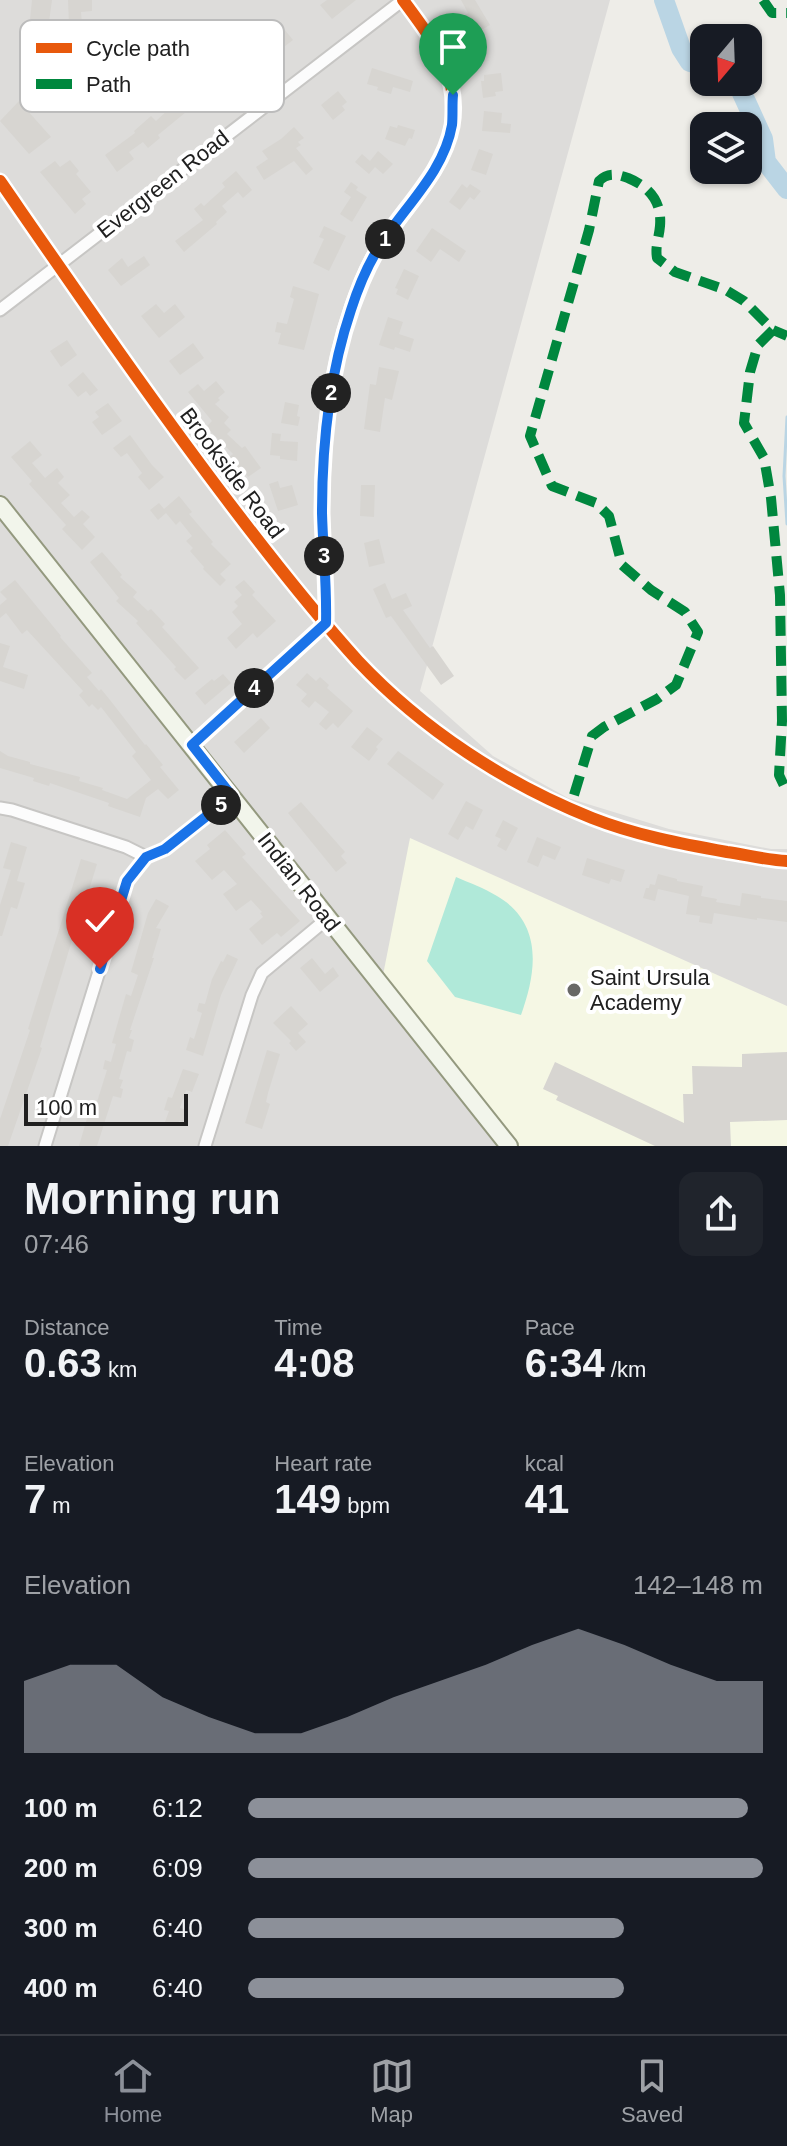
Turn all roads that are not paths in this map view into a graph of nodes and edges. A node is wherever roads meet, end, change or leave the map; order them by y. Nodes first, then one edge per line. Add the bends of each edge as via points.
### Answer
1 (403, 0) edge
2 (284, 91) edge
3 (257, 112) edge
4 (0, 181) edge
5 (58, 265) junction
6 (0, 310) edge
7 (0, 505) edge
8 (326, 623) junction
9 (192, 745) junction
10 (232, 796) junction
11 (0, 808) edge
12 (146, 857) junction
13 (787, 861) edge
14 (328, 918) junction
15 (45, 1146) edge
16 (205, 1146) edge
17 (509, 1146) edge

1 - 2 street, Evergreen Road
1 - 8 street via 448,72 452,125 424,186 380,245 341,344 325,446
3 - 5 street, Evergreen Road
4 - 5 street, Brookside Road
5 - 6 street, Evergreen Road
5 - 8 street, Brookside Road via 157,408
7 - 9 street, Indian Road
8 - 9 street
8 - 13 street, Brookside Road via 420,718 545,798 669,840
9 - 10 street, Indian Road
10 - 12 street via 165,849
10 - 14 street, Indian Road
11 - 12 street
12 - 15 street via 127,881
14 - 16 street via 262,973
14 - 17 street, Indian Road

